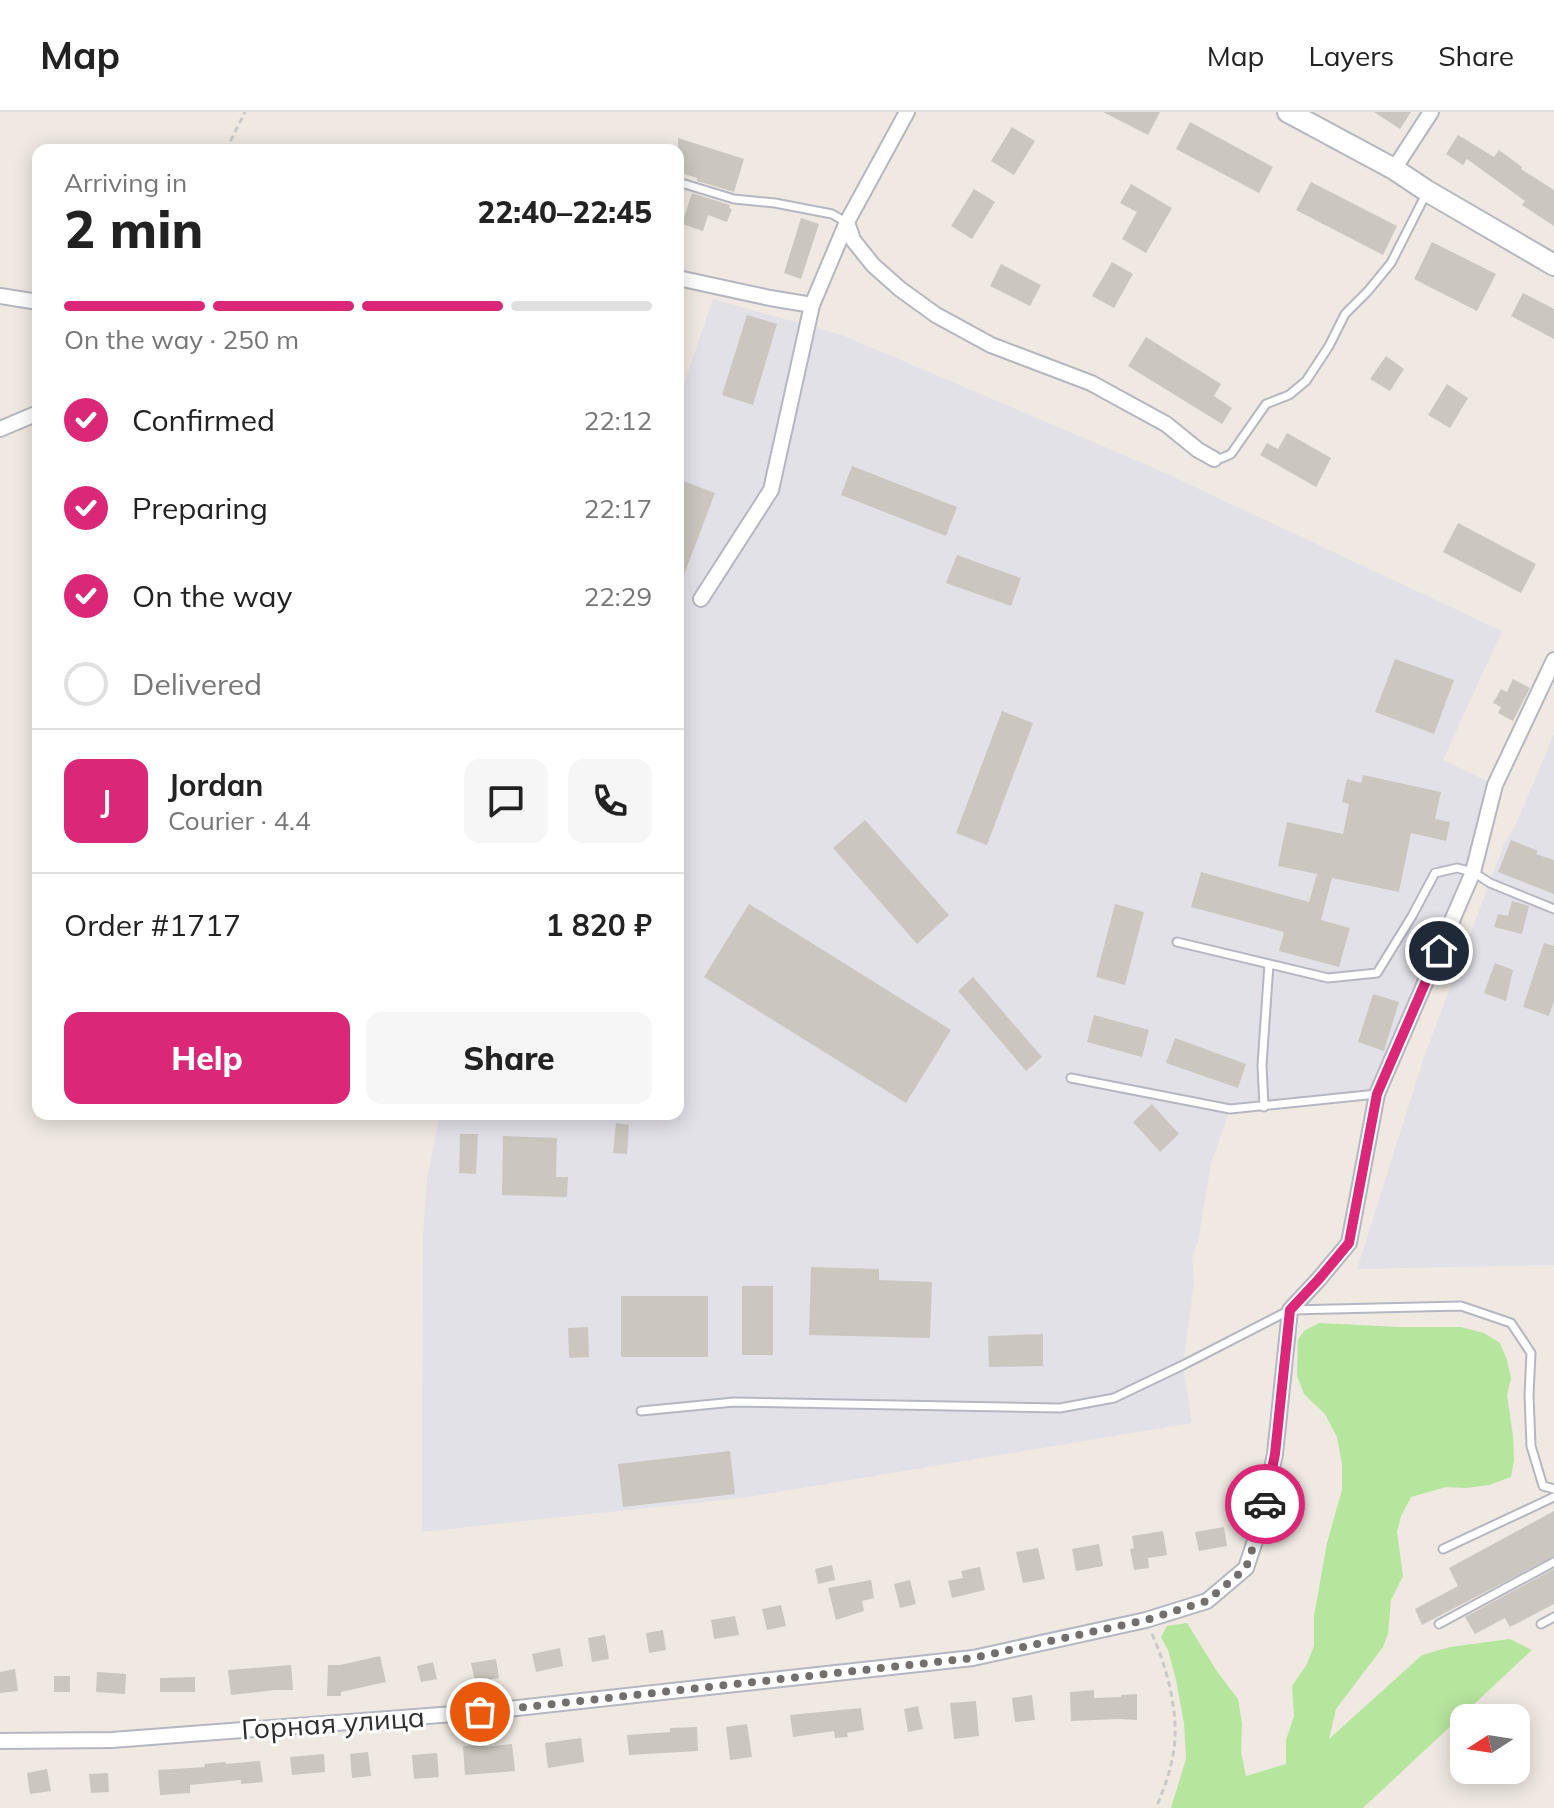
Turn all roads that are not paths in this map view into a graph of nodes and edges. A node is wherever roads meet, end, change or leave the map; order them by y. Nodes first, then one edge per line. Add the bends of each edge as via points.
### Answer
1 (907, 112) edge
2 (1288, 112) edge
3 (1431, 112) edge
4 (1394, 169) junction
5 (684, 184) edge
6 (1427, 191) junction
7 (847, 222) junction
8 (1554, 265) edge
9 (684, 279) edge
10 (0, 296) edge
11 (32, 301) edge
12 (812, 305) junction
13 (32, 416) edge
14 (0, 429) edge
15 (1214, 459) joint
16 (701, 599) dead end
17 (1554, 660) edge
18 (1473, 872) junction
19 (1554, 909) edge
20 (1177, 942) dead end
21 (1269, 964) junction
22 (1071, 1078) dead end
23 (1377, 1094) junction
24 (1264, 1107) junction
25 (1290, 1310) junction
26 (641, 1411) dead end
27 (1554, 1489) edge
28 (1554, 1497) edge
29 (1443, 1549) dead end
30 (1554, 1562) edge
31 (1554, 1617) edge
32 (1439, 1624) dead end
33 (1541, 1624) dead end
34 (0, 1741) edge

1 - 7 street
2 - 4 street
3 - 4 street
4 - 6 street
5 - 7 lane via 734,199 832,214
6 - 8 street
6 - 15 lane via 1391,263 1345,314 1306,381 1266,404 1231,454
7 - 12 street
7 - 15 street via 853,240 873,265 936,315 991,345 1124,400
9 - 12 street
10 - 11 street
12 - 16 street via 771,490
13 - 14 street
17 - 18 street via 1495,785
18 - 19 lane
18 - 21 lane via 1457,868 1435,873 1377,973 1328,978
18 - 23 street
20 - 21 lane
21 - 24 lane
22 - 24 lane via 1230,1109
23 - 24 lane
23 - 25 street via 1349,1243
25 - 26 lane via 1114,1398 1060,1408 734,1402
25 - 27 lane via 1461,1306 1511,1323 1531,1353 1531,1446 1543,1486
25 - 34 street, Горная улица via 1275,1454 1260,1526 1246,1568 1207,1601 1146,1620 973,1658 495,1710 112,1740
28 - 29 lane
30 - 32 lane
31 - 33 lane

